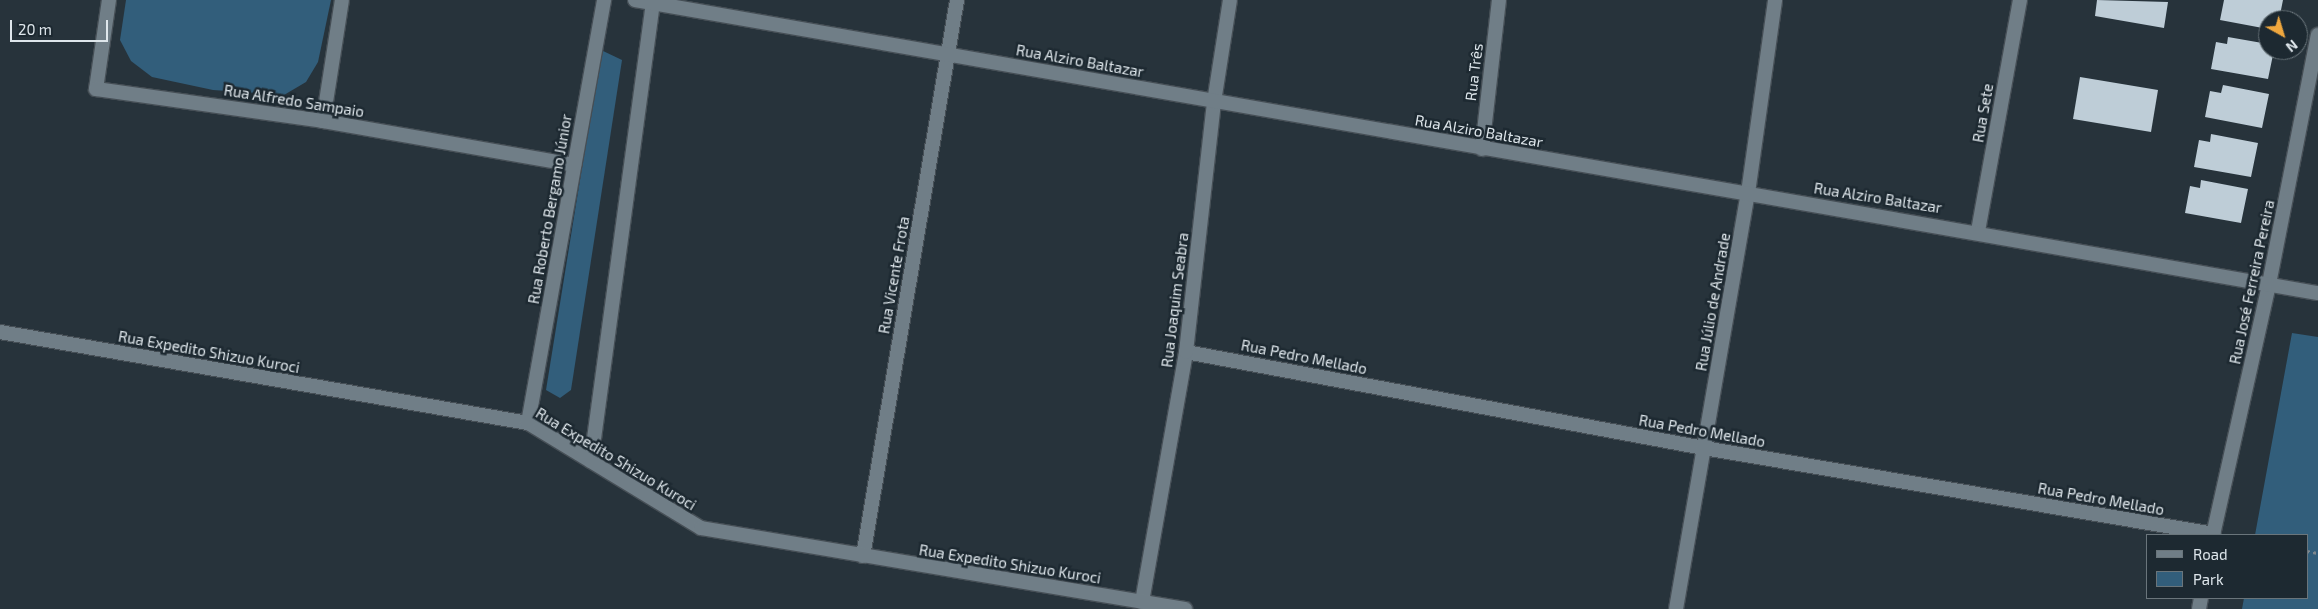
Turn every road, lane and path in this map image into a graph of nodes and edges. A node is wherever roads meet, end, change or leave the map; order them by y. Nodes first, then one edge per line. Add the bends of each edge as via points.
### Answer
1 (109, 0) edge
2 (342, 0) edge
3 (604, 0) edge
4 (635, 0) edge
5 (957, 0) edge
6 (1230, 0) edge
7 (1499, 0) edge
8 (1775, 0) edge
9 (2020, 0) edge
10 (654, 3) junction
11 (2318, 39) edge
12 (948, 54) junction
13 (1214, 102) junction
14 (323, 121) junction
15 (1482, 148) junction
16 (574, 165) junction
17 (1748, 193) junction
18 (1978, 231) junction
19 (2269, 284) junction
20 (2318, 292) edge
21 (0, 332) edge
22 (1186, 352) junction
23 (528, 423) junction
24 (1704, 448) junction
25 (591, 462) junction
26 (2207, 534) edge
27 (2213, 534) edge
28 (863, 556) junction
29 (1142, 602) junction
30 (1185, 609) edge
31 (1676, 609) edge

1 - 14 street, Rua Alfredo Sampaio via 96,88
2 - 14 street
3 - 16 street, Rua Roberto Bergamo Júnior
4 - 10 street, Rua Alziro Baltazar
5 - 12 street, Rua Vicente Frota
6 - 13 street, Rua Joaquim Seabra
7 - 15 street, Rua Três
8 - 17 street, Rua Júlio de Andrade
9 - 18 street, Rua Sete
10 - 12 street, Rua Alziro Baltazar
10 - 25 street
11 - 19 street, Rua José Ferreira Pereira
12 - 13 street, Rua Alziro Baltazar
12 - 28 street, Rua Vicente Frota
13 - 15 street, Rua Alziro Baltazar
13 - 22 street, Rua Joaquim Seabra
14 - 16 street, Rua Alfredo Sampaio
15 - 17 street, Rua Alziro Baltazar
16 - 23 street, Rua Roberto Bergamo Júnior
17 - 18 street, Rua Alziro Baltazar
17 - 24 street, Rua Júlio de Andrade
18 - 19 street, Rua Alziro Baltazar
19 - 20 street, Rua Alziro Baltazar
19 - 27 street, Rua José Ferreira Pereira
21 - 23 street, Rua Expedito Shizuo Kuroci
22 - 24 street, Rua Pedro Mellado
22 - 29 street, Rua Joaquim Seabra
23 - 25 street, Rua Expedito Shizuo Kuroci
24 - 26 street, Rua Pedro Mellado
24 - 31 street, Rua Júlio de Andrade
25 - 28 street, Rua Expedito Shizuo Kuroci via 701,528
28 - 29 street, Rua Expedito Shizuo Kuroci
29 - 30 street, Rua Expedito Shizuo Kuroci

